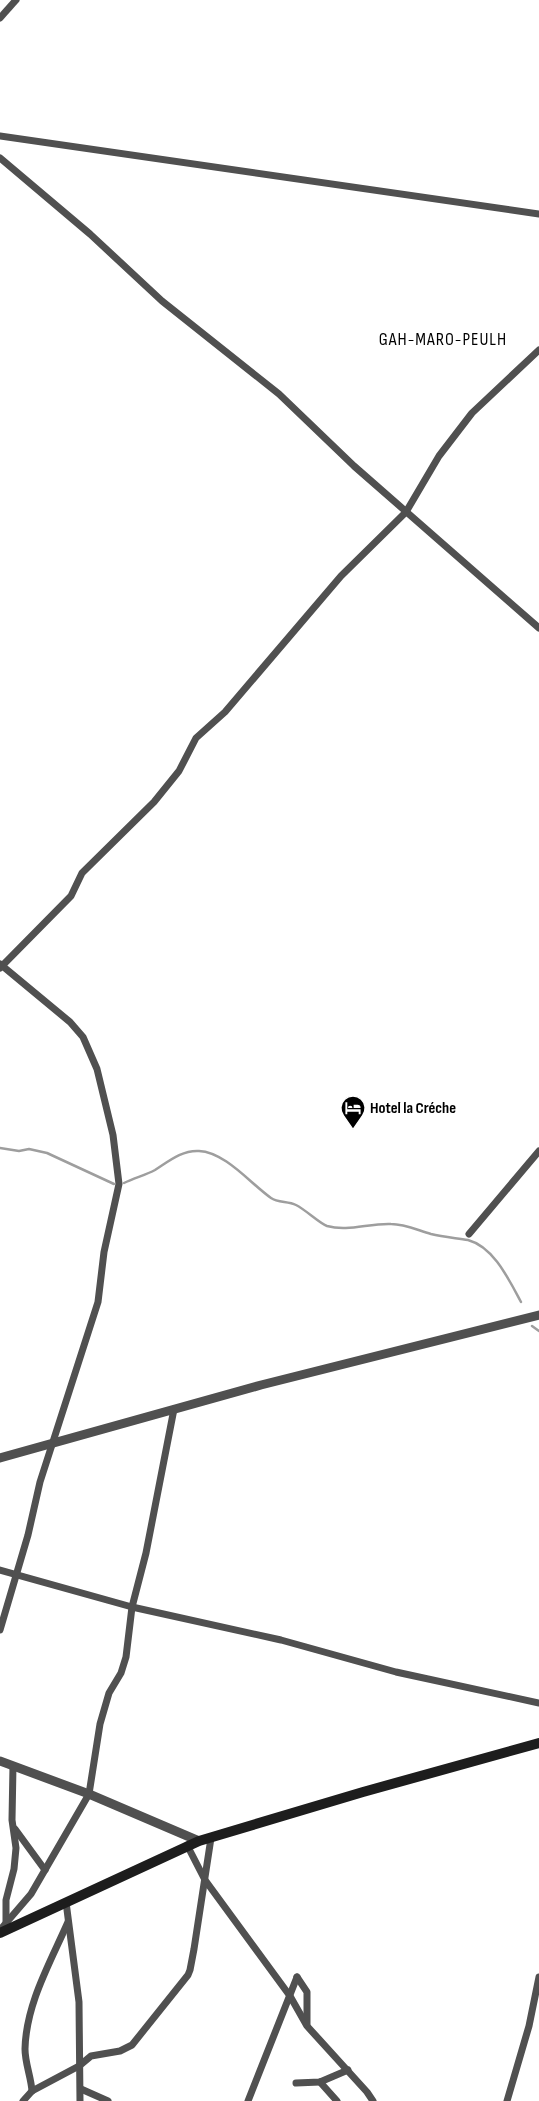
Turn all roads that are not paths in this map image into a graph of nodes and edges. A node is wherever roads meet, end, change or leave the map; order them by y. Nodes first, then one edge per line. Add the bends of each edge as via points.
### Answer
1 (16, 0) edge
2 (0, 18) edge
3 (0, 136) edge
4 (0, 158) edge
5 (539, 214) edge
6 (539, 350) edge
7 (406, 512) junction
8 (539, 628) edge
9 (1, 966) edge
10 (539, 1151) edge
11 (469, 1234) dead end
12 (539, 1315) edge
13 (174, 1409) junction
14 (53, 1444) junction
15 (0, 1458) edge
16 (0, 1570) edge
17 (16, 1575) junction
18 (132, 1607) junction
19 (0, 1630) edge
20 (539, 1703) edge
21 (539, 1743) edge
22 (0, 1760) edge
23 (13, 1766) junction
24 (89, 1794) junction
25 (15, 1829) junction
26 (211, 1838) junction
27 (199, 1841) junction
28 (187, 1845) junction
29 (44, 1870) junction
30 (205, 1880) junction
31 (66, 1902) junction
32 (6, 1922) junction
33 (68, 1922) junction
34 (0, 1932) edge
35 (539, 1977) edge
36 (290, 1996) junction
37 (307, 2026) junction
38 (79, 2066) junction
39 (348, 2070) junction
40 (320, 2082) junction
41 (296, 2083) dead end
42 (81, 2089) junction
43 (32, 2091) junction
44 (23, 2101) edge
45 (80, 2101) edge
46 (108, 2101) edge
47 (248, 2101) edge
48 (337, 2101) edge
49 (373, 2101) edge
50 (507, 2101) edge

1 - 2 street
3 - 5 street
4 - 7 street via 90,234 162,301 279,394
6 - 7 street via 472,412 439,456
7 - 8 street
7 - 9 street via 340,576 225,712 196,738 180,771 154,802 82,873 71,896
9 - 14 street via 70,1022 83,1037 97,1069 118,1165 119,1184 104,1252 98,1302
10 - 11 street
12 - 13 street
13 - 14 street
13 - 18 street
14 - 15 street
14 - 17 street
16 - 17 street
17 - 18 street
17 - 19 street
18 - 20 street via 281,1640 396,1672
18 - 24 street via 126,1657 121,1674 109,1693 100,1724
21 - 26 main road
22 - 23 street
23 - 24 street
23 - 25 street via 12,1820
24 - 27 street
24 - 29 street
25 - 29 street
25 - 32 street via 16,1848 6,1900
26 - 27 main road
26 - 30 street
27 - 28 main road
28 - 30 street
28 - 31 main road
29 - 32 street via 31,1894
30 - 36 street
30 - 38 street via 188,1975 132,2046 91,2056
31 - 33 street
31 - 34 main road
32 - 34 street
33 - 38 street via 79,2002
33 - 43 street via 53,1953 28,2024 26,2056
35 - 50 street via 530,2026
36 - 37 street
36 - 37 street via 297,1977 306,1992
36 - 47 street
37 - 39 street
38 - 42 street
38 - 43 street
39 - 40 street
39 - 49 street
40 - 41 street
40 - 48 street
42 - 45 street
42 - 46 street
43 - 44 street

